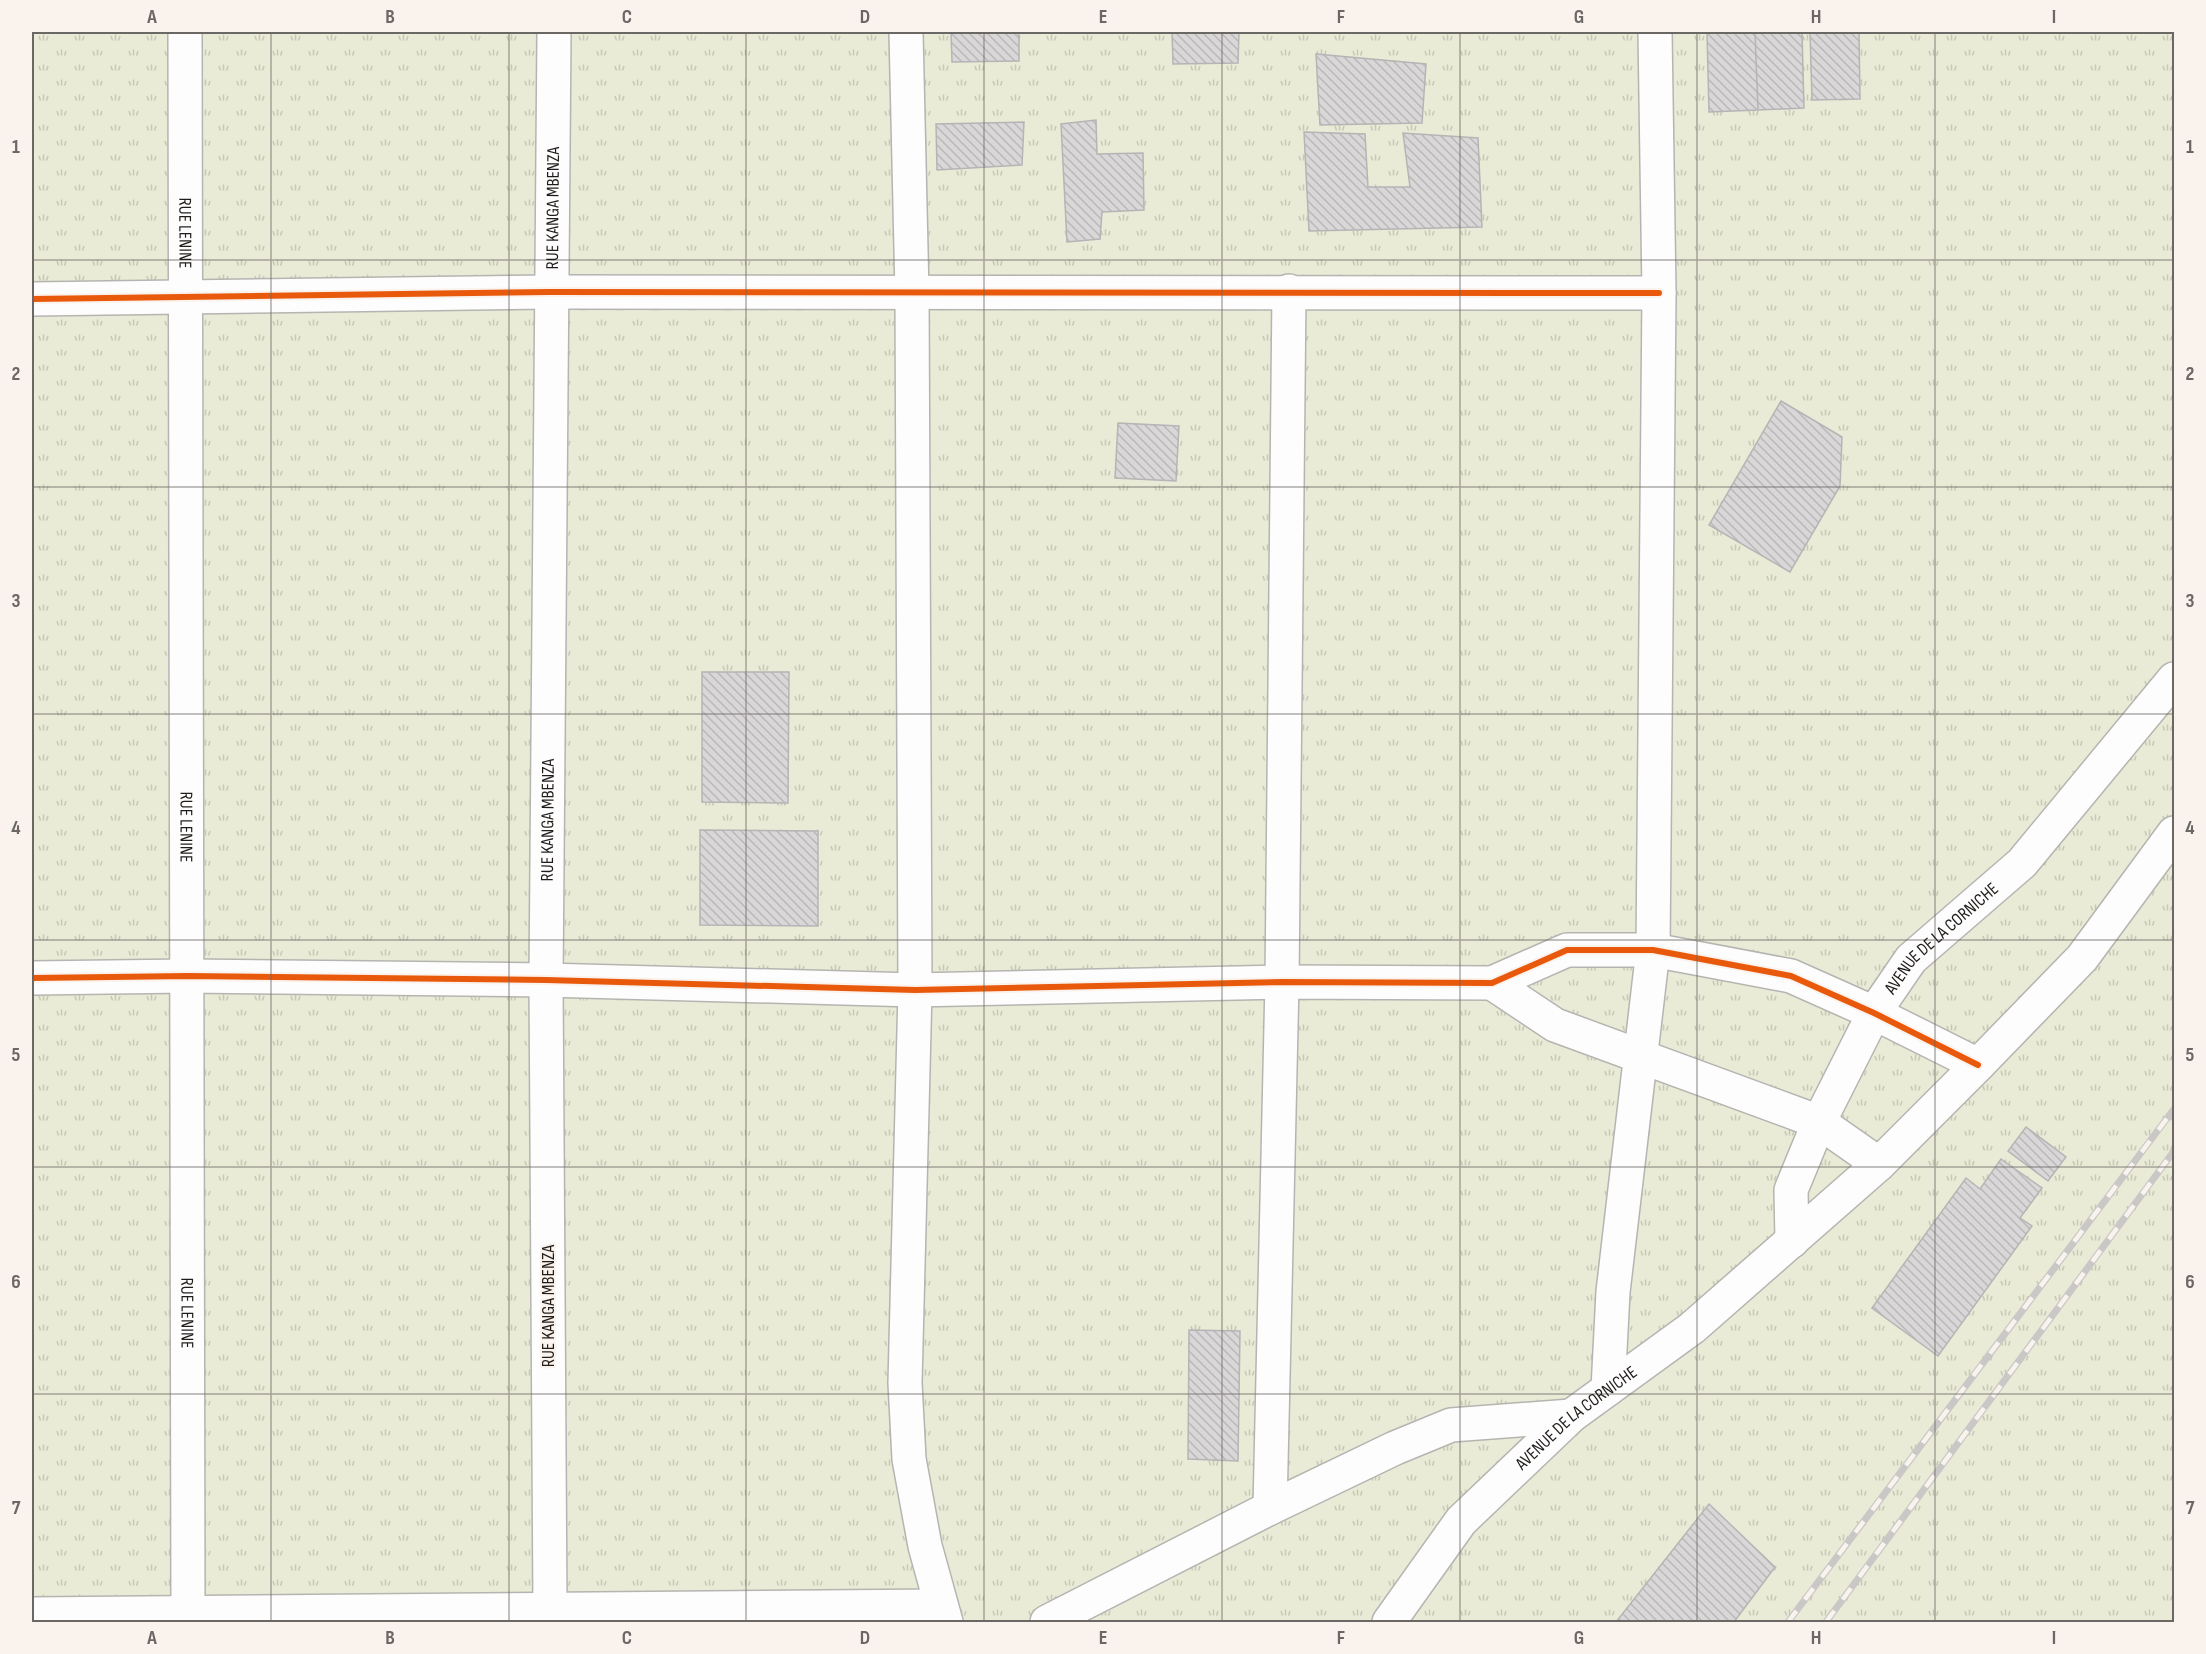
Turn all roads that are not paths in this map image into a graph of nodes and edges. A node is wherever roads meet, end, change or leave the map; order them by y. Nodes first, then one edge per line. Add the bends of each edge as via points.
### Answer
1 (185, 32) edge
2 (554, 32) edge
3 (906, 32) edge
4 (1655, 32) edge
5 (1289, 291) junction
6 (550, 292) junction
7 (912, 293) junction
8 (1659, 293) junction
9 (184, 296) junction
10 (32, 299) edge
11 (2175, 679) edge
12 (2175, 833) edge
13 (1653, 950) junction
14 (188, 976) junction
15 (32, 978) edge
16 (546, 981) junction
17 (1282, 982) junction
18 (1492, 983) junction
19 (915, 990) junction
20 (1874, 1013) junction
21 (1640, 1056) junction
22 (1977, 1065) junction
23 (1819, 1122) junction
24 (1879, 1164) junction
25 (1792, 1241) junction
26 (1608, 1389) junction
27 (1571, 1416) junction
28 (1270, 1508) junction
29 (550, 1609) junction
30 (32, 1614) edge
31 (943, 1614) edge
32 (188, 1617) edge
33 (1047, 1623) edge
34 (1389, 1623) edge

1 - 9 street, RUE LENINE
2 - 6 street, RUE KANGA MBENZA
3 - 7 street
4 - 8 street
5 - 7 street
5 - 8 street
5 - 17 street
6 - 7 street
6 - 9 street
6 - 16 street, RUE KANGA MBENZA
7 - 19 street
8 - 13 street
9 - 10 street
9 - 14 street, RUE LENINE
11 - 20 street, AVENUE DE LA CORNICHE via 2022,863 1911,959
12 - 22 street, AVENUE DE LA CORNICHE via 2082,958
13 - 18 street via 1567,950
13 - 20 street via 1791,976
13 - 21 street
14 - 15 street
14 - 16 street
14 - 32 street, RUE LENINE
16 - 19 street
16 - 29 street, RUE KANGA MBENZA
17 - 18 street
17 - 19 street
17 - 28 street
18 - 21 street via 1555,1025
19 - 31 street via 905,1383 909,1459 925,1546
20 - 22 street
20 - 23 street, AVENUE DE LA CORNICHE
21 - 23 street
21 - 26 street via 1612,1292
22 - 24 street, AVENUE DE LA CORNICHE
23 - 24 street
23 - 25 street, AVENUE DE LA CORNICHE via 1791,1190
24 - 25 street, AVENUE DE LA CORNICHE
25 - 26 street, AVENUE DE LA CORNICHE via 1692,1328
26 - 27 street, AVENUE DE LA CORNICHE
27 - 28 street via 1451,1425
27 - 34 street, AVENUE DE LA CORNICHE via 1461,1521
28 - 33 street
29 - 31 street
29 - 32 street
30 - 32 street

